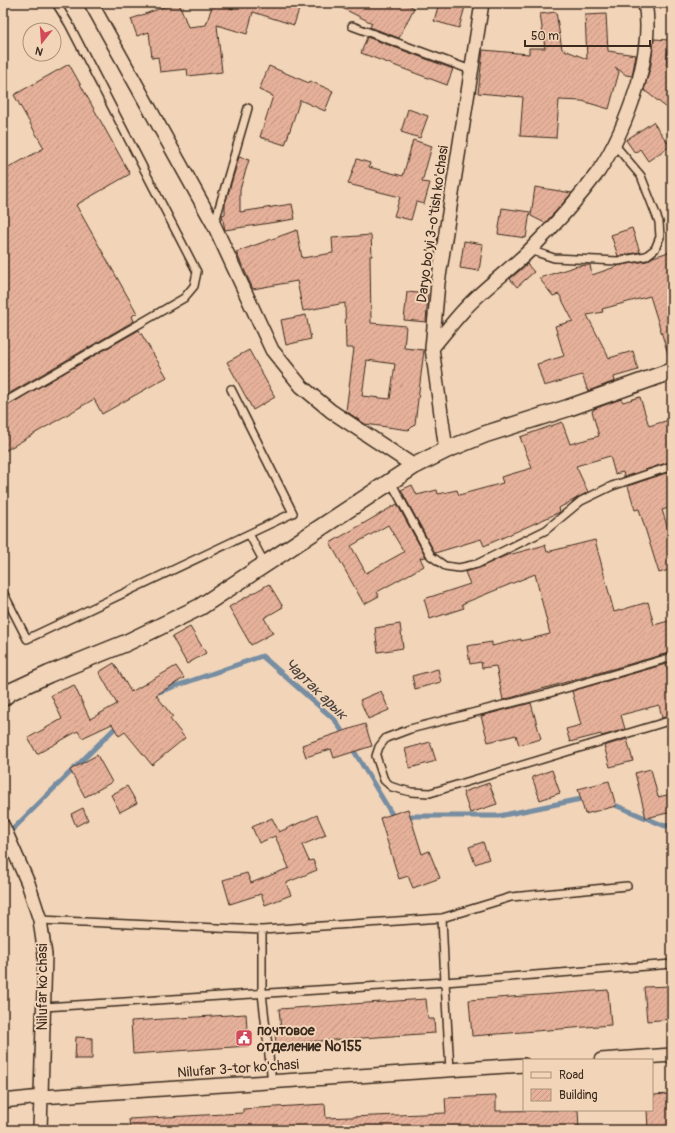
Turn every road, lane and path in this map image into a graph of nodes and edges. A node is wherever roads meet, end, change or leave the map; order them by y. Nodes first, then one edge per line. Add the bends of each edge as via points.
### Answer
1 (56, 3) edge
2 (91, 3) edge
3 (482, 3) edge
4 (644, 3) edge
5 (352, 26) dead end
6 (471, 70) junction
7 (248, 108) dead end
8 (614, 144) junction
9 (214, 225) junction
10 (530, 250) junction
11 (432, 348) junction
12 (672, 371) edge
13 (231, 389) dead end
14 (3, 402) edge
15 (446, 450) junction
16 (414, 466) junction
17 (672, 466) edge
18 (391, 482) junction
19 (249, 534) junction
20 (265, 565) junction
21 (3, 592) edge
22 (672, 657) edge
23 (6, 695) edge
24 (672, 720) edge
25 (3, 826) edge
26 (627, 886) dead end
27 (442, 918) junction
28 (40, 920) junction
29 (262, 930) junction
30 (672, 964) edge
31 (445, 982) junction
32 (262, 993) junction
33 (44, 1007) junction
34 (672, 1055) edge
35 (615, 1059) edge
36 (523, 1065) edge
37 (450, 1070) junction
38 (272, 1082) junction
39 (41, 1097) junction
40 (3, 1101) edge
41 (40, 1130) edge

1 - 14 lane via 197,272 194,286 184,298
2 - 9 street
3 - 6 street, Daryo bo'yi 3-o'tish ko'chasi
4 - 8 street via 647,13 647,37 644,64
5 - 6 lane
6 - 11 street, Daryo bo'yi 3-o'tish ko'chasi via 438,283
7 - 9 lane
8 - 10 street via 598,171
8 - 10 lane via 641,176 659,222 660,237 656,249 646,256 618,261 554,258
9 - 16 street via 272,350 286,368 301,386 331,411
10 - 11 street via 463,310
11 - 15 street, Daryo bo'yi 3-o'tish ko'chasi
12 - 15 street
13 - 19 lane via 293,513
15 - 16 street
16 - 18 street
17 - 18 lane via 612,486 581,501 546,530 477,564 459,568 445,566 431,556
18 - 20 street
19 - 20 lane
19 - 21 lane via 27,640
20 - 23 street via 200,607 126,643 49,674
22 - 24 lane via 546,694 410,729 386,738 376,756 384,780 392,787 430,793
25 - 28 street, Nilufar ko'chasi via 28,883
26 - 27 lane via 511,897
27 - 29 lane
27 - 31 lane
28 - 29 lane
28 - 33 street, Nilufar ko'chasi via 45,955
29 - 32 lane
30 - 31 lane
31 - 32 lane
31 - 37 lane
32 - 33 lane
32 - 38 lane
33 - 39 street, Nilufar ko'chasi
34 - 35 street
36 - 37 street, Nilufar 3-tor ko'chasi
37 - 38 street, Nilufar 3-tor ko'chasi
38 - 39 street, Nilufar 3-tor ko'chasi
39 - 40 street, Nilufar 3-tor ko'chasi
39 - 41 street, Nilufar ko'chasi

